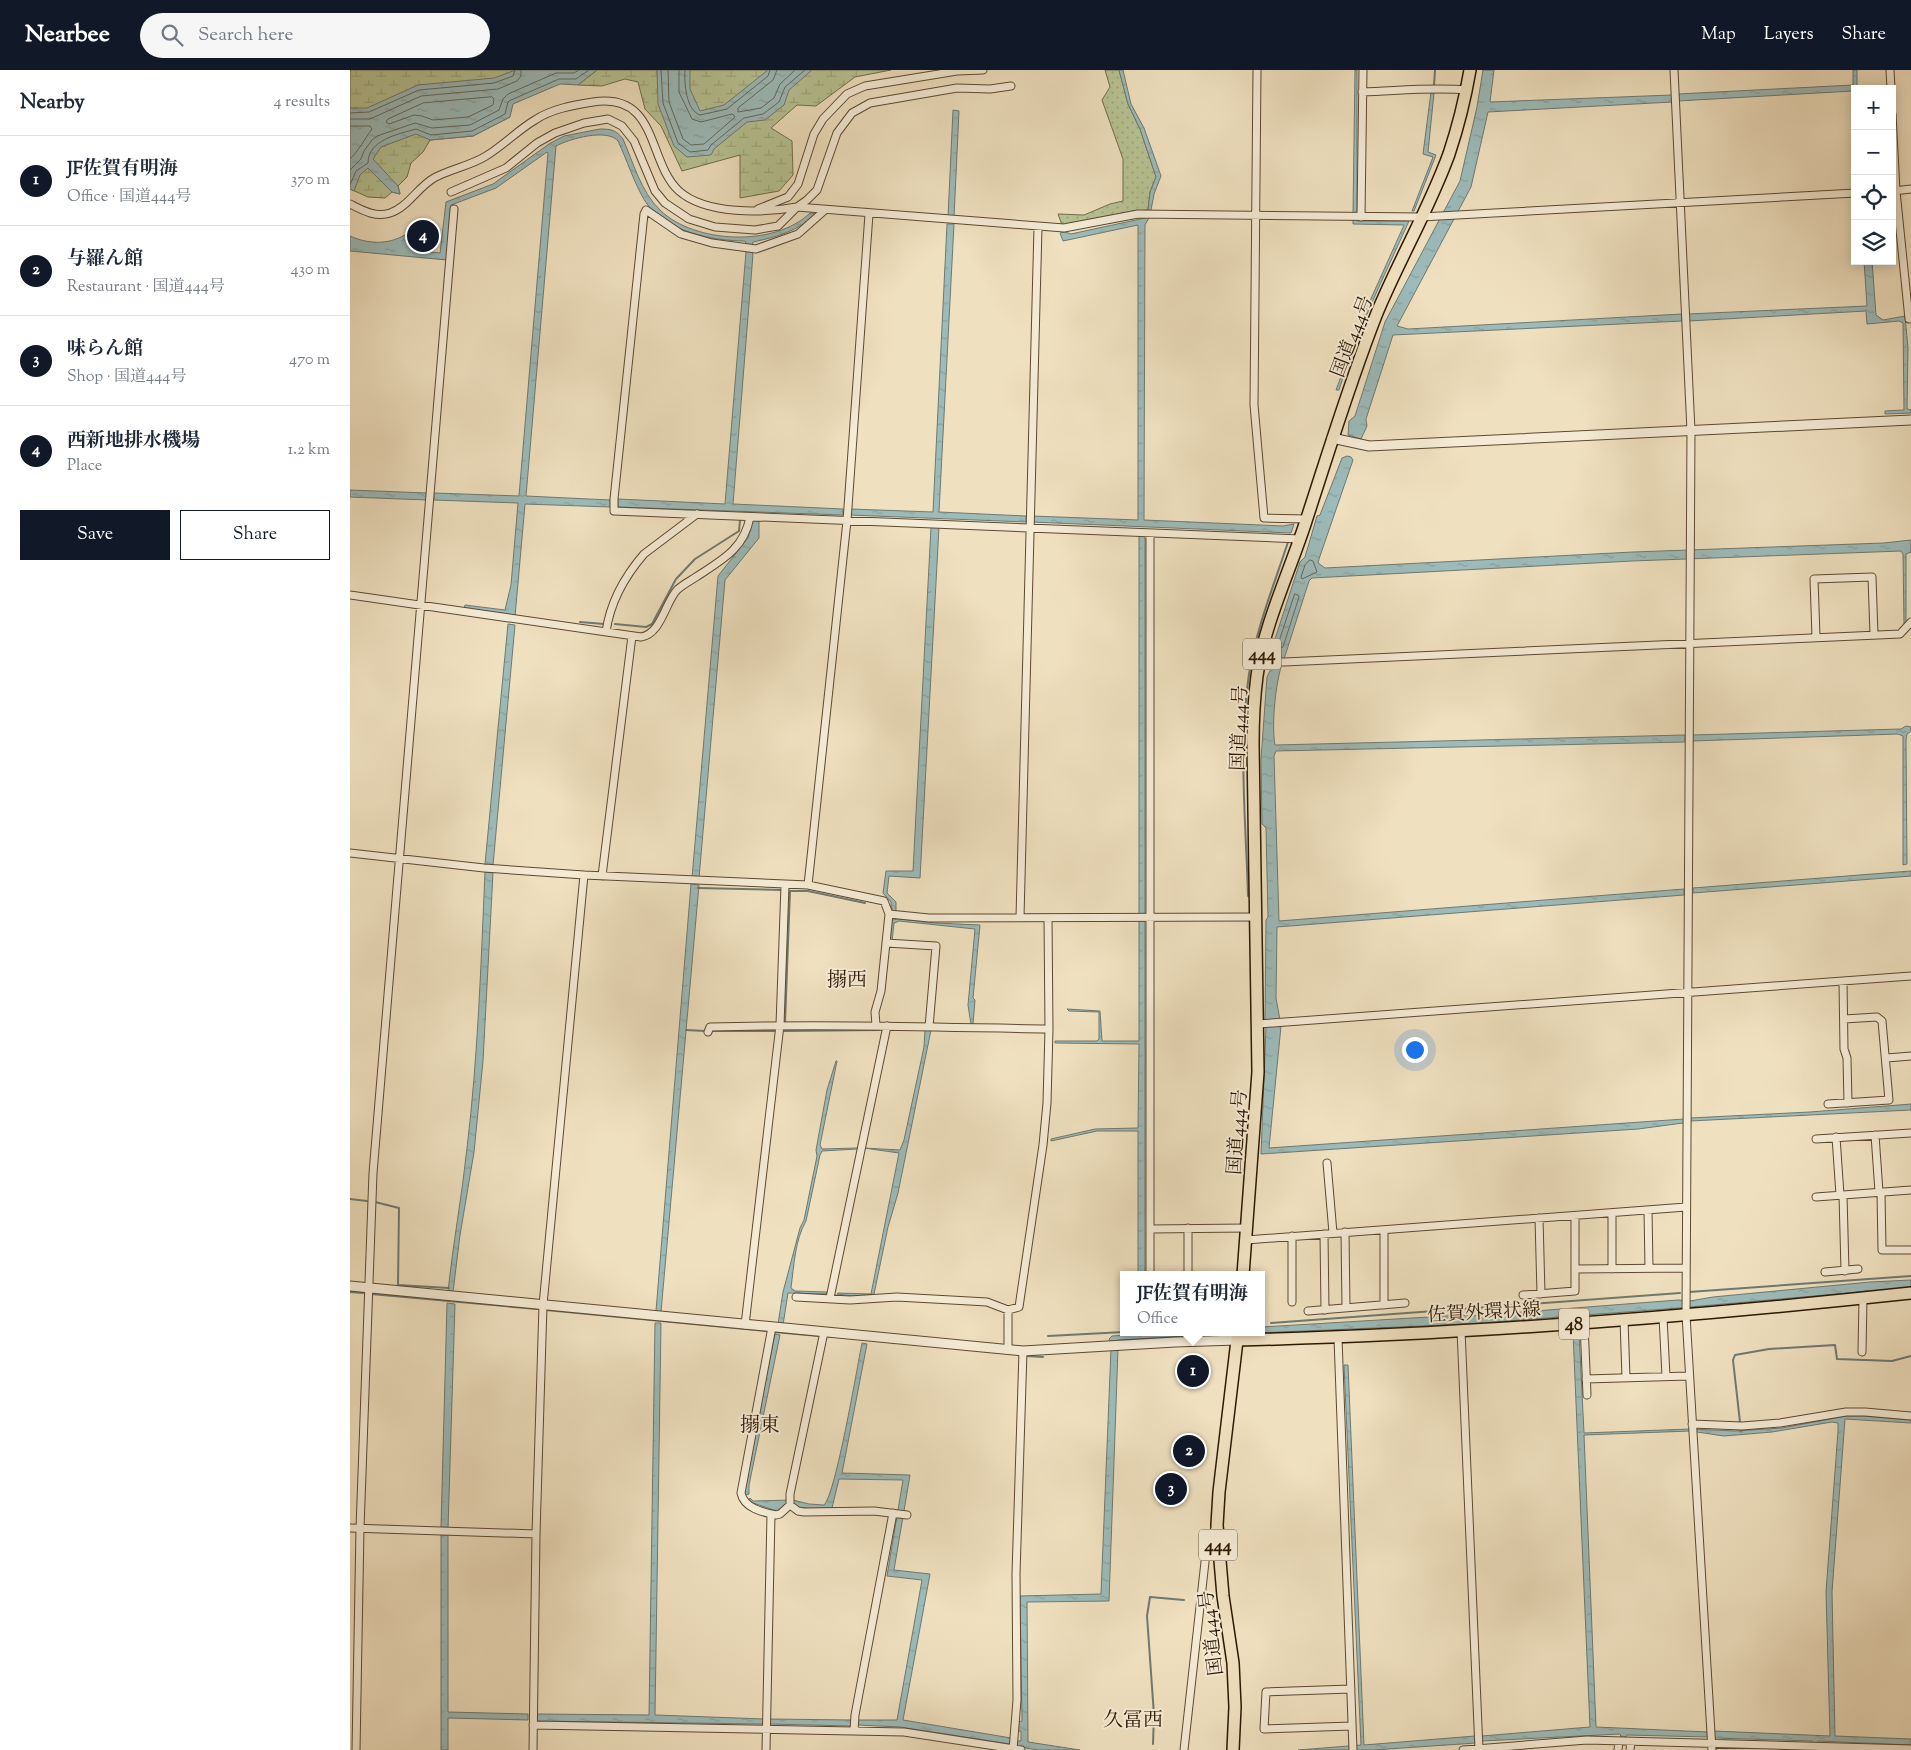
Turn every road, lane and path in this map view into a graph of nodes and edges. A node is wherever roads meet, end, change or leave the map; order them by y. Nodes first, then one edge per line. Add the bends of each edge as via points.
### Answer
1 (984, 70) edge
2 (1257, 70) edge
3 (1363, 70) edge
4 (1470, 70) edge
5 (1674, 70) edge
6 (1890, 70) edge
7 (1891, 85) edge
8 (1011, 86) dead end
9 (1466, 90) junction
10 (1362, 92) junction
11 (1892, 130) edge
12 (1894, 175) edge
13 (1911, 189) edge
14 (1896, 191) edge
15 (451, 192) dead end
16 (1851, 193) edge
17 (1680, 203) junction
18 (350, 204) edge
19 (797, 207) junction
20 (1896, 208) edge
21 (454, 209) dead end
22 (755, 210) junction
23 (825, 210) junction
24 (869, 214) junction
25 (1256, 215) junction
26 (1361, 217) junction
27 (1421, 217) junction
28 (1038, 227) junction
29 (1911, 320) edge
30 (1911, 420) edge
31 (1691, 431) junction
32 (1332, 438) junction
33 (697, 514) junction
34 (750, 517) junction
35 (1307, 519) junction
36 (846, 521) junction
37 (1029, 528) junction
38 (1150, 532) junction
39 (1300, 539) junction
40 (350, 594) edge
41 (421, 606) junction
42 (1911, 622) edge
43 (606, 632) junction
44 (1874, 635) junction
45 (632, 636) junction
46 (1816, 637) junction
47 (1690, 643) junction
48 (1264, 662) junction
49 (350, 853) edge
50 (398, 858) junction
51 (584, 875) junction
52 (602, 876) junction
53 (785, 885) junction
54 (808, 885) junction
55 (889, 914) junction
56 (1020, 917) junction
57 (1256, 917) junction
58 (1048, 918) junction
59 (1149, 918) junction
60 (886, 943) junction
61 (1911, 976) edge
62 (1844, 982) junction
63 (1688, 993) junction
64 (1844, 1019) junction
65 (1268, 1023) junction
66 (780, 1025) junction
67 (876, 1025) junction
68 (887, 1026) junction
69 (929, 1027) junction
70 (1049, 1029) junction
71 (709, 1030) dead end
72 (1911, 1056) edge
73 (1887, 1058) junction
74 (1848, 1103) junction
75 (1828, 1104) dead end
76 (1911, 1132) edge
77 (1875, 1135) junction
78 (1836, 1137) junction
79 (1816, 1139) dead end
80 (1327, 1163) dead end
81 (1911, 1190) edge
82 (1880, 1192) junction
83 (1842, 1195) junction
84 (1816, 1197) dead end
85 (1686, 1207) junction
86 (1648, 1210) junction
87 (1612, 1213) junction
88 (1575, 1216) junction
89 (1539, 1218) junction
90 (1188, 1228) junction
91 (1150, 1229) junction
92 (1384, 1230) junction
93 (1345, 1232) junction
94 (1333, 1233) junction
95 (1247, 1234) junction
96 (1324, 1234) junction
97 (1292, 1236) junction
98 (1911, 1250) edge
99 (1649, 1268) junction
100 (1686, 1268) junction
101 (1575, 1269) junction
102 (1612, 1269) junction
103 (1858, 1270) dead end
104 (1150, 1271) edge
105 (1188, 1271) edge
106 (1243, 1271) edge
107 (1845, 1271) junction
108 (1825, 1272) dead end
109 (350, 1286) edge
110 (368, 1288) junction
111 (1911, 1293) edge
112 (1541, 1294) junction
113 (1523, 1295) dead end
114 (796, 1297) dead end
115 (830, 1298) junction
116 (1863, 1298) junction
117 (1292, 1302) dead end
118 (1405, 1303) dead end
119 (543, 1305) junction
120 (1384, 1305) junction
121 (1346, 1308) junction
122 (1008, 1310) junction
123 (1325, 1310) junction
124 (1308, 1311) dead end
125 (1686, 1313) junction
126 (1662, 1317) junction
127 (1624, 1320) junction
128 (1584, 1323) junction
129 (744, 1325) junction
130 (772, 1327) junction
131 (1460, 1330) junction
132 (824, 1332) junction
133 (1237, 1336) edge
134 (1338, 1338) junction
135 (1008, 1349) junction
136 (1023, 1351) junction
137 (1862, 1352) dead end
138 (1666, 1376) junction
139 (1688, 1376) junction
140 (1626, 1378) junction
141 (1586, 1379) junction
142 (1587, 1395) dead end
143 (1911, 1416) edge
144 (1692, 1428) junction
145 (790, 1505) junction
146 (893, 1513) junction
147 (771, 1514) junction
148 (907, 1515) dead end
149 (1218, 1525) junction
150 (350, 1528) edge
151 (360, 1528) junction
152 (536, 1534) junction
153 (1350, 1689) junction
154 (534, 1725) junction
155 (1352, 1726) junction
156 (766, 1730) junction
157 (854, 1731) junction
158 (1618, 1741) junction
159 (1631, 1742) junction
160 (1712, 1744) edge
161 (1352, 1747) edge
162 (1479, 1748) edge
163 (1013, 1749) edge
164 (1911, 1749) edge
165 (356, 1750) edge
166 (533, 1750) edge
167 (766, 1750) edge
168 (1022, 1750) edge
169 (1184, 1750) edge
170 (1234, 1750) edge
171 (1463, 1750) edge
172 (1618, 1750) edge
173 (1630, 1750) edge

1 - 22 street via 957,71 865,86 848,94 823,119 814,134 798,184 788,197
2 - 25 street
3 - 10 street
4 - 9 main road, 国道444号 / 444
5 - 17 street
6 - 7 street
8 - 19 street via 957,88 870,103 852,113 836,133 816,190
9 - 10 street
9 - 27 main road, 国道444号 / 444 via 1449,154
10 - 26 street
11 - 12 street
13 - 14 street
15 - 19 street via 506,168 555,133 584,123 608,120 622,126 634,141 655,191 689,219 715,227 755,230 778,226
16 - 17 street
17 - 27 street
17 - 31 street
18 - 22 street via 372,214 397,210 434,178 484,157 537,118 577,105 608,100 630,108 641,119 667,174 681,193 714,207
19 - 22 street
19 - 23 street
20 - 29 street
21 - 41 street
23 - 24 street
23 - 33 street via 798,234 756,249 712,243 681,234 646,210 644,214 613,508 614,511
24 - 28 street
24 - 36 street
25 - 26 street
25 - 28 street via 1138,214 1064,228
25 - 35 street via 1254,405 1264,518
26 - 27 street
27 - 32 main road, 国道444号 / 444 via 1378,313
28 - 37 street
30 - 31 street
31 - 32 street via 1369,446
31 - 47 street
32 - 35 main road, 国道444号 / 444
33 - 34 street
33 - 43 street via 644,554 634,566 620,589
34 - 36 street
34 - 45 street via 748,531 727,557 677,590 650,634
35 - 39 main road, 国道444号 / 444
36 - 37 street
36 - 54 street
37 - 38 street
37 - 56 street
38 - 39 street
38 - 59 street
39 - 48 main road, 国道444号 / 444 via 1266,636
40 - 41 street
41 - 43 street
41 - 50 street
42 - 44 street via 1900,634
43 - 45 street
44 - 46 street
44 - 46 street via 1872,577 1814,579
45 - 52 street
46 - 47 street
47 - 48 street
47 - 63 street
48 - 57 main road, 国道444号 / 444 via 1253,715
49 - 50 street
50 - 51 street
50 - 110 street via 372,1173
51 - 52 street
51 - 119 street
52 - 53 street
53 - 54 street
53 - 66 street
54 - 55 street via 884,901
55 - 56 street via 929,918
55 - 60 street
56 - 58 street
57 - 59 street
57 - 65 main road, 国道444号 / 444
58 - 59 street
58 - 70 street
59 - 91 street
60 - 67 street via 881,991 875,1012
60 - 69 street via 936,946
61 - 62 street
62 - 63 street
62 - 64 street
63 - 65 street
63 - 85 street
64 - 73 street via 1878,1017 1882,1021
64 - 74 street
65 - 95 main road, 国道444号 / 444 via 1257,1082
66 - 67 street
66 - 71 street
66 - 129 street
67 - 68 street
68 - 69 street
68 - 115 street
69 - 70 street
70 - 122 street via 1043,1144 1019,1308
72 - 73 street
73 - 74 street via 1889,1100
74 - 75 street
76 - 77 street
77 - 78 street
77 - 82 street
78 - 79 street
78 - 83 street
80 - 94 street
81 - 82 street
82 - 83 street
82 - 98 street via 1882,1250
83 - 84 street
83 - 107 street
85 - 86 street
85 - 100 street
86 - 87 street
86 - 99 street
87 - 88 street
87 - 102 street
88 - 89 street
88 - 101 street
89 - 92 street
89 - 112 street
90 - 91 street
90 - 95 street
90 - 105 street
91 - 104 street
92 - 93 street
92 - 120 street
93 - 94 street
93 - 121 street
94 - 96 street
95 - 97 street
95 - 106 main road, 国道444号 / 444
96 - 97 street
96 - 123 street
97 - 117 street
99 - 100 street
99 - 102 street
100 - 125 street
101 - 102 street
101 - 112 street via 1575,1291
103 - 107 street
107 - 108 street
109 - 110 street
110 - 119 street
110 - 151 street
111 - 116 main road, 佐賀外環状線 / 48
112 - 113 street
114 - 115 street
115 - 122 street via 897,1297 987,1302
116 - 125 main road, 佐賀外環状線 / 48
116 - 137 street
118 - 120 street
119 - 129 street
119 - 152 street
120 - 121 street
121 - 123 street
122 - 135 street
123 - 124 street
125 - 126 main road, 佐賀外環状線 / 48
125 - 139 street
126 - 127 main road, 佐賀外環状線 / 48
126 - 138 street
127 - 128 main road, 佐賀外環状線 / 48
127 - 140 street
128 - 131 main road, 佐賀外環状線 / 48
128 - 141 street
129 - 130 street
130 - 132 street
130 - 147 street via 741,1493 746,1505
131 - 134 main road, 佐賀外環状線 / 48
131 - 162 street
132 - 135 street
132 - 145 street
133 - 134 main road, 佐賀外環状線 / 48
133 - 136 street
133 - 149 main road, 国道444号 / 444
134 - 153 street
135 - 136 street
136 - 163 street via 1016,1574 1017,1700
138 - 139 street
138 - 140 street
139 - 144 street
140 - 141 street
141 - 142 street
143 - 144 street via 1846,1412 1780,1423
144 - 160 street
145 - 146 street via 804,1512
145 - 147 street via 780,1514
146 - 148 street
146 - 157 street
147 - 156 street
149 - 169 street via 1207,1544
149 - 170 main road, 国道444号 / 444 via 1223,1596 1233,1663
150 - 151 street
151 - 152 street
151 - 165 street
152 - 154 street
153 - 155 street
153 - 155 street via 1266,1692 1264,1728
154 - 156 street
154 - 166 street
155 - 161 street
156 - 157 street
156 - 167 street
157 - 163 street via 904,1732
158 - 159 street
158 - 162 street via 1587,1740
158 - 172 street
159 - 160 street
159 - 173 street
160 - 164 street
162 - 171 street
163 - 168 street

